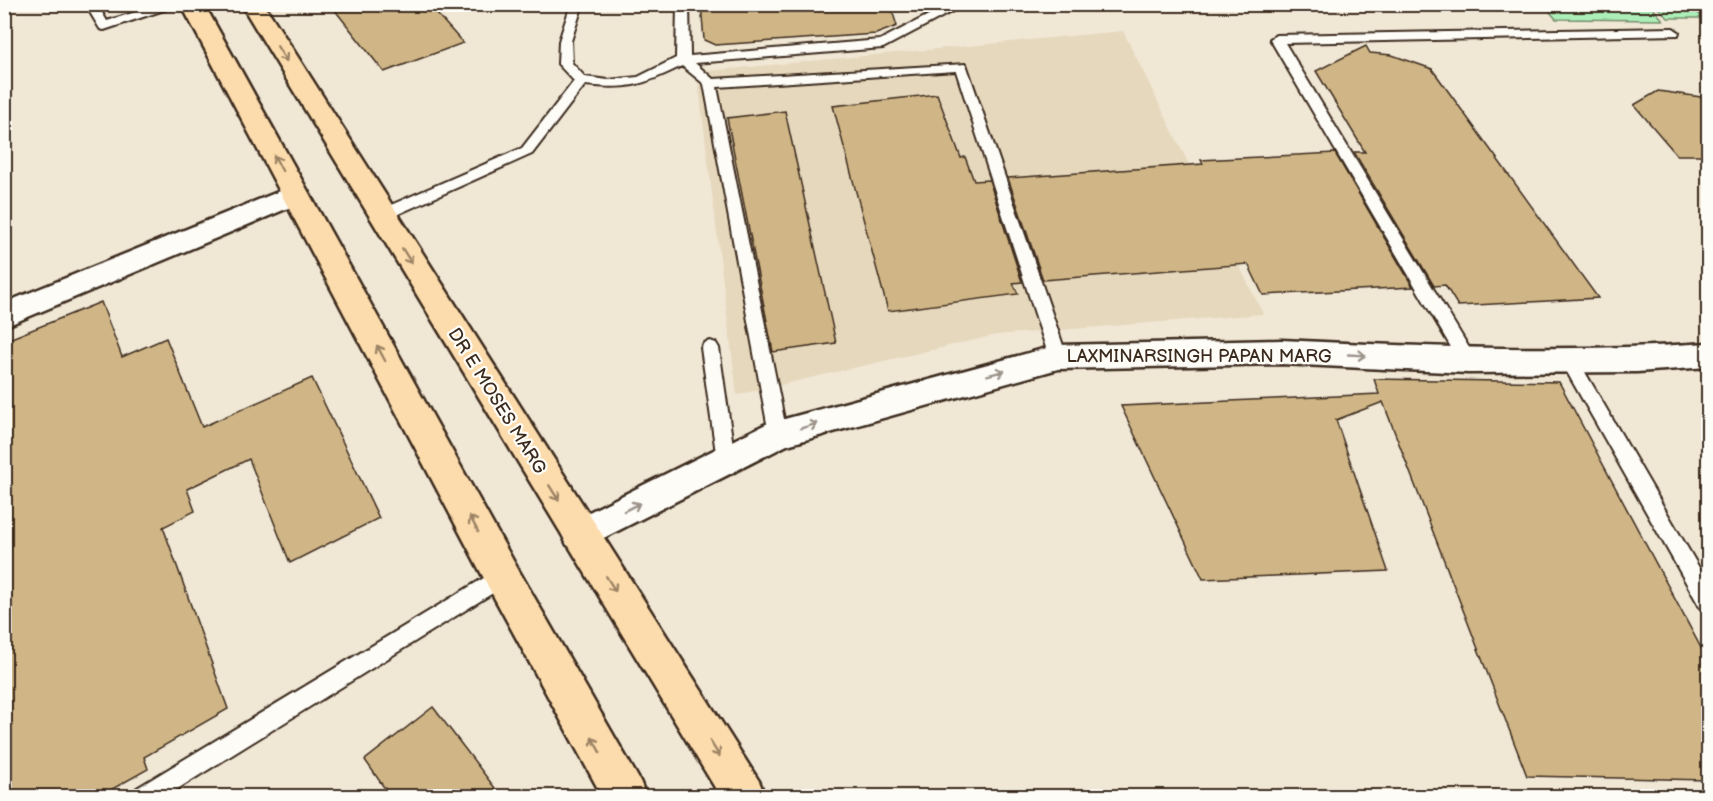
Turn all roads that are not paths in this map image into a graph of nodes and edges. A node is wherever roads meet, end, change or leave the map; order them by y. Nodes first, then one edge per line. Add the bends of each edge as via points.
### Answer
1 (91, 4) edge
2 (176, 4) edge
3 (192, 4) edge
4 (252, 4) edge
5 (577, 4) edge
6 (683, 4) edge
7 (960, 4) edge
8 (1673, 32) dead end
9 (683, 60) junction
10 (581, 81) junction
11 (710, 83) junction
12 (295, 194) junction
13 (382, 215) junction
14 (4, 316) edge
15 (710, 348) dead end
16 (1708, 355) edge
17 (1058, 357) junction
18 (1569, 360) junction
19 (1468, 361) junction
20 (778, 434) junction
21 (726, 460) junction
22 (580, 534) junction
23 (501, 576) junction
24 (1708, 603) edge
25 (145, 796) edge
26 (625, 796) edge
27 (744, 796) edge

1 - 2 lane via 104,26
12 -> 3 main road
4 -> 13 main road, DR E MOSES MARG
5 - 10 lane via 565,41 565,64
6 - 9 lane
7 - 9 lane via 883,44
8 - 19 lane via 1276,39
9 - 10 lane via 641,81
9 - 11 lane
10 - 13 lane via 527,151
11 - 17 lane via 961,67
11 - 20 lane
12 - 14 street
23 -> 12 main road
13 -> 22 main road, DR E MOSES MARG
15 - 21 lane
16 - 18 street, LAXMINARSINGH PAPAN MARG
17 -> 19 street, LAXMINARSINGH PAPAN MARG via 1281,352
20 -> 17 street, LAXMINARSINGH PAPAN MARG
18 - 19 street, LAXMINARSINGH PAPAN MARG
18 - 24 lane
20 - 21 street, LAXMINARSINGH PAPAN MARG
22 -> 21 street, LAXMINARSINGH PAPAN MARG
22 -> 27 main road, DR E MOSES MARG
23 - 25 lane
26 -> 23 main road

